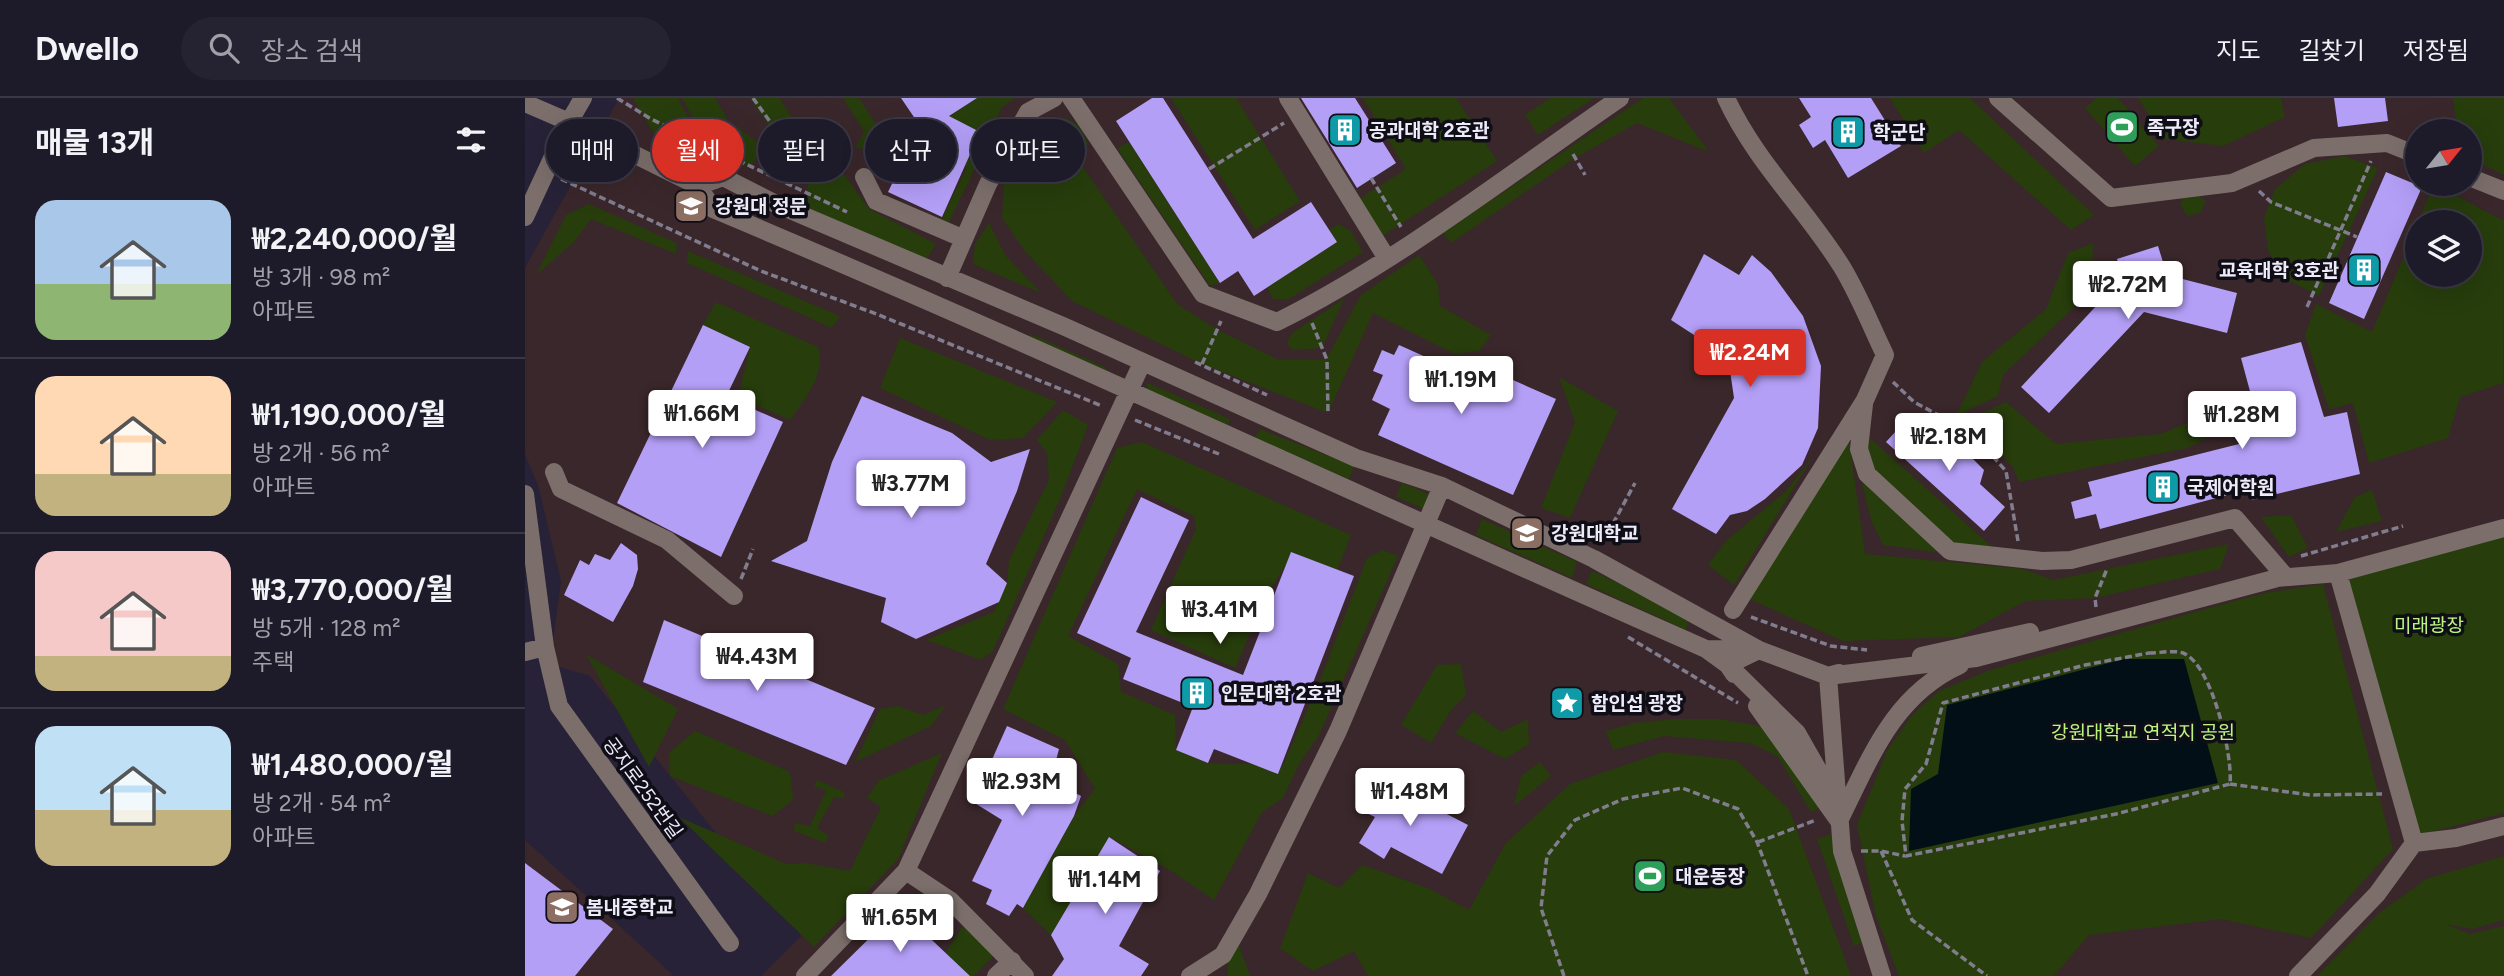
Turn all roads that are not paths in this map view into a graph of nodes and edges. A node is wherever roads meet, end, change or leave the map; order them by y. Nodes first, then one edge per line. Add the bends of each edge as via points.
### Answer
1 (583, 98) edge
2 (1053, 98) edge
3 (1071, 98) edge
4 (1288, 98) edge
5 (1621, 98) edge
6 (1726, 98) edge
7 (1998, 98) edge
8 (525, 103) edge
9 (562, 119) edge
10 (571, 119) edge
11 (2405, 150) edge
12 (638, 156) edge
13 (546, 173) edge
14 (864, 177) dead end
15 (2482, 182) edge
16 (698, 186) junction
17 (2504, 191) edge
18 (525, 217) edge
19 (962, 238) junction
20 (1386, 257) junction
21 (947, 278) junction
22 (1142, 363) junction
23 (1128, 392) junction
24 (1865, 400) junction
25 (554, 472) dead end
26 (1442, 486) junction
27 (525, 494) edge
28 (1427, 526) junction
29 (2504, 528) edge
30 (2338, 573) junction
31 (2285, 576) junction
32 (734, 596) road end
33 (1733, 610) road end
34 (545, 647) junction
35 (1706, 649) junction
36 (1759, 650) junction
37 (525, 652) edge
38 (1976, 658) junction
39 (1728, 665) junction
40 (1828, 676) junction
41 (1839, 813) junction
42 (2504, 825) edge
43 (2414, 843) junction
44 (906, 871) junction
45 (730, 943) dead end
46 (1012, 961) junction
47 (805, 976) edge
48 (996, 976) edge
49 (1025, 976) edge
50 (1190, 976) edge
51 (1882, 976) edge
52 (2298, 976) edge

1 - 10 street
2 - 19 street via 1028,112
3 - 20 street via 1203,294 1277,322
4 - 20 street
5 - 20 street
6 - 24 street via 1735,118 1842,268 1885,355
7 - 11 street via 2111,198 2232,183 2314,148 2388,143
8 - 9 street
12 - 16 street
13 - 18 street
14 - 19 street via 876,201
15 - 17 street
16 - 21 street via 723,177
16 - 23 street via 713,209
19 - 21 street
21 - 22 street
22 - 23 street
22 - 26 street via 1356,458
23 - 28 street
23 - 44 street
24 - 31 street via 1859,449 1867,474 1950,551 2071,560 2235,518
24 - 33 street
25 - 32 street via 561,489 667,540
26 - 28 street
26 - 36 street via 1594,559
27 - 34 street, 공지로252번길
28 - 35 street
28 - 50 street via 1338,731 1258,894 1223,954
29 - 30 street
30 - 31 street
30 - 43 street
31 - 38 street
31 - 40 street
34 - 37 street
34 - 45 street, 공지로252번길 via 559,706
35 - 36 street
35 - 39 street
36 - 39 street
36 - 40 street
38 - 40 street
38 - 41 street via 1944,672 1899,710
39 - 41 street
40 - 41 street
41 - 51 street via 1842,851
42 - 43 street
43 - 52 street via 2377,894
44 - 46 street via 951,901
44 - 47 street
46 - 48 street
46 - 49 street

